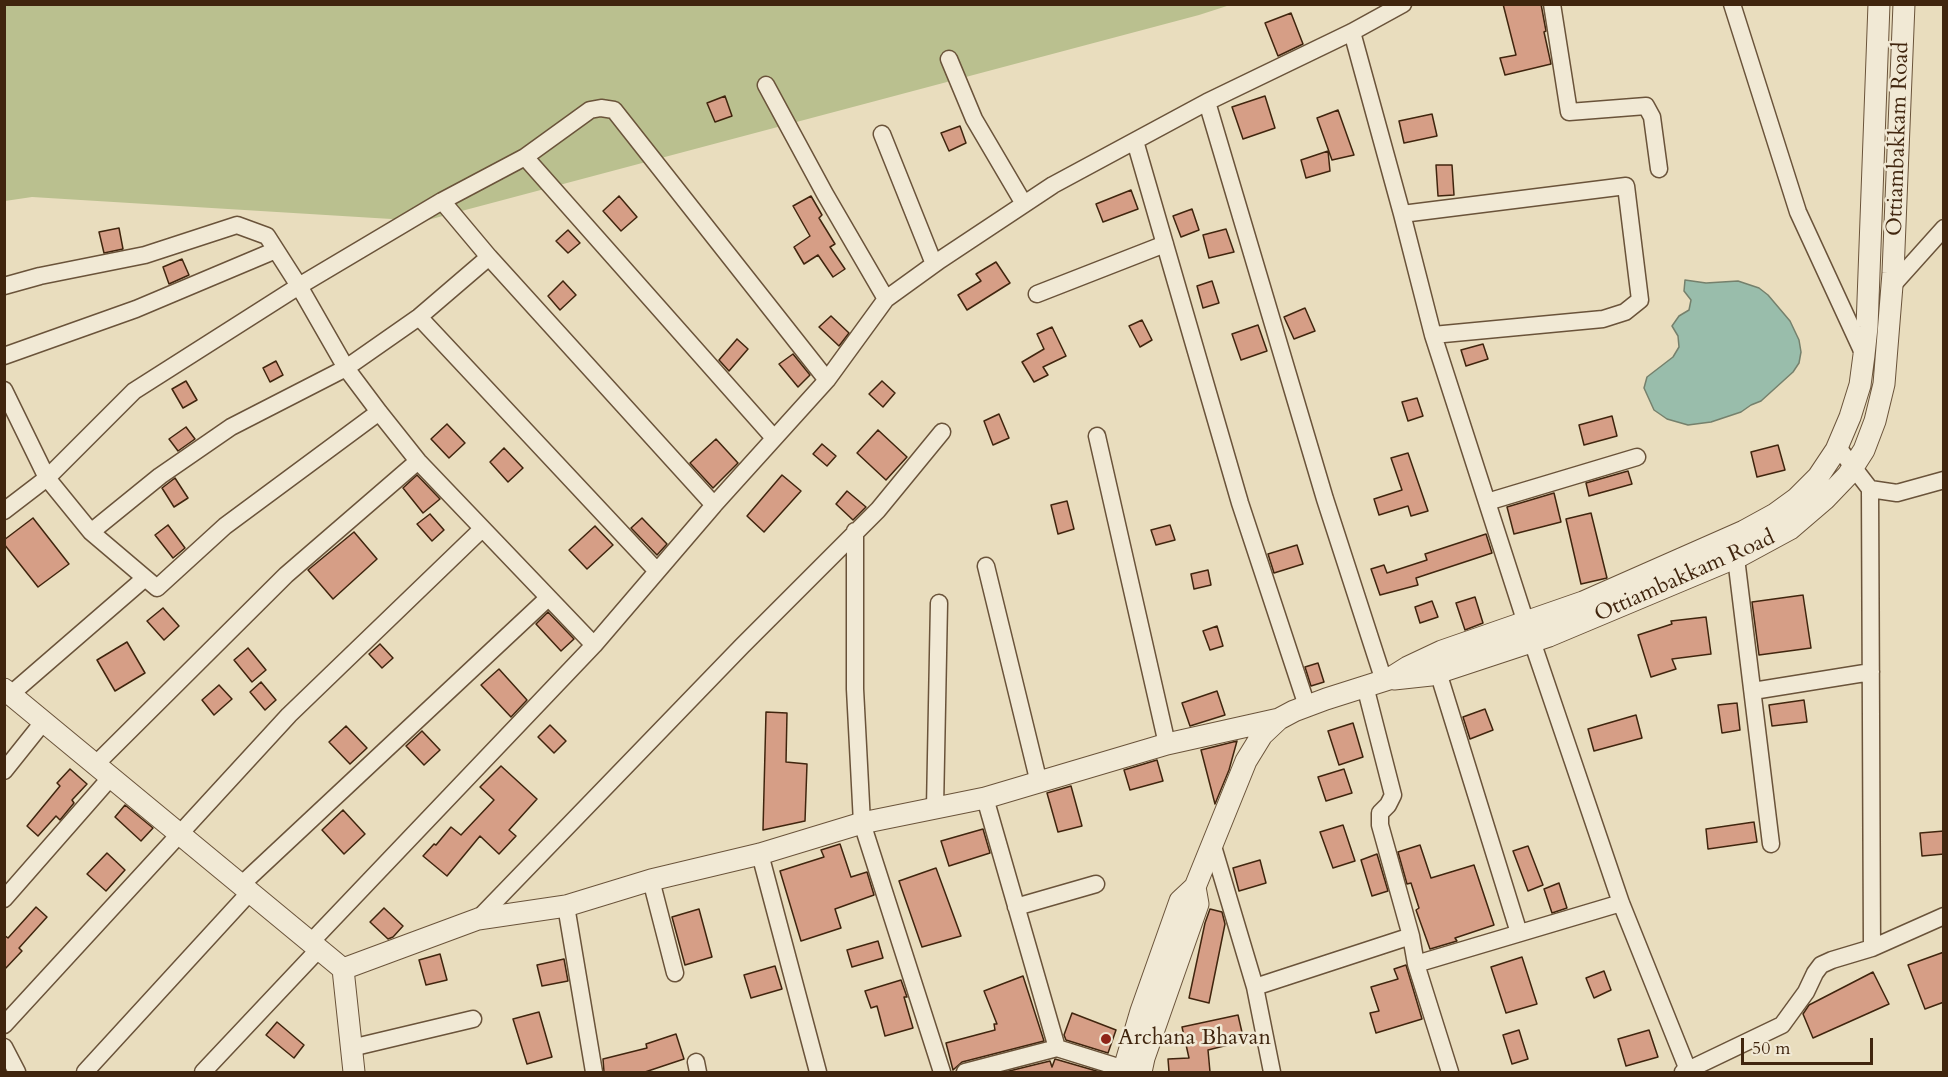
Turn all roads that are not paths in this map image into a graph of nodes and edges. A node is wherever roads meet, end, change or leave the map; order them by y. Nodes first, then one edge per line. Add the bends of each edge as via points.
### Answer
1 (1403, 4) edge
2 (1552, 4) edge
3 (1732, 4) edge
4 (1879, 4) edge
5 (1904, 4) edge
6 (1352, 32) junction
7 (949, 59) dead end
8 (766, 85) dead end
9 (1207, 102) junction
10 (882, 134) dead end
11 (1135, 141) junction
12 (525, 157) junction
13 (1659, 170) dead end
14 (442, 201) junction
15 (1024, 204) junction
16 (1402, 214) junction
17 (1944, 228) edge
18 (1165, 244) junction
19 (276, 250) junction
20 (489, 256) junction
21 (934, 264) junction
22 (4, 286) edge
23 (299, 286) junction
24 (1892, 286) junction
25 (1037, 294) dead end
26 (886, 299) junction
27 (419, 317) junction
28 (1433, 335) junction
29 (1864, 355) junction
30 (4, 356) edge
31 (346, 368) junction
32 (827, 380) junction
33 (4, 390) edge
34 (379, 412) junction
35 (942, 432) dead end
36 (1097, 436) dead end
37 (774, 438) junction
38 (1837, 446) junction
39 (1637, 457) dead end
40 (418, 461) junction
41 (1853, 466) junction
42 (47, 478) junction
43 (1944, 480) edge
44 (1870, 489) junction
45 (1487, 502) junction
46 (714, 505) junction
47 (4, 511) edge
48 (482, 529) junction
49 (855, 531) junction
50 (91, 532) junction
51 (1736, 558) junction
52 (987, 566) dead end
53 (656, 570) junction
54 (145, 578) junction
55 (548, 598) junction
56 (939, 603) dead end
57 (1529, 632) junction
58 (594, 645) junction
59 (1438, 672) junction
60 (1871, 672) junction
61 (1379, 682) junction
62 (1754, 691) junction
63 (8, 692) edge
64 (1307, 706) junction
65 (1279, 719) junction
66 (44, 722) junction
67 (1167, 744) junction
68 (4, 771) edge
69 (103, 771) junction
70 (1039, 783) junction
71 (985, 798) junction
72 (935, 808) junction
73 (862, 823) junction
74 (180, 834) junction
75 (1212, 843) junction
76 (1771, 844) dead end
77 (760, 854) junction
78 (651, 880) junction
79 (1096, 884) dead end
80 (246, 889) junction
81 (4, 899) edge
82 (1621, 903) junction
83 (566, 906) junction
84 (1016, 907) junction
85 (1944, 916) edge
86 (478, 919) junction
87 (1519, 933) junction
88 (1411, 936) junction
89 (315, 946) junction
90 (1872, 948) junction
91 (1416, 964) junction
92 (343, 969) junction
93 (675, 973) dead end
94 (1255, 987) junction
95 (473, 1019) dead end
96 (4, 1025) edge
97 (4, 1047) edge
98 (351, 1048) junction
99 (1056, 1048) junction
100 (1686, 1071) edge
101 (17, 1072) edge
102 (85, 1072) edge
103 (204, 1072) edge
104 (354, 1072) edge
105 (594, 1072) edge
106 (818, 1072) edge
107 (942, 1072) edge
108 (965, 1072) edge
109 (1130, 1072) edge
110 (1272, 1072) edge
111 (1450, 1072) edge

1 - 6 street
2 - 13 street via 1569,112 1646,106 1652,117
3 - 29 street via 1798,212
4 - 29 street, Ottiambakkam Road
5 - 24 street, Ottiambakkam Road
6 - 9 street
6 - 16 street
7 - 15 street via 974,120
8 - 26 street
9 - 11 street
9 - 61 street
10 - 21 street
11 - 15 street
11 - 18 street
12 - 14 street
12 - 32 street via 590,110 614,110
12 - 37 street
14 - 20 street
14 - 23 street
15 - 21 street
16 - 28 street
16 - 28 street via 1626,186 1640,300 1625,312 1603,319
17 - 24 street
18 - 25 street
18 - 64 street via 1240,503
19 - 22 street via 267,236 237,225 145,255
19 - 23 street
19 - 30 street via 136,309
20 - 27 street
20 - 46 street
21 - 26 street
23 - 31 street
23 - 42 street via 134,391
24 - 41 street, Ottiambakkam Road via 1884,384 1875,421
26 - 32 street
27 - 31 street
27 - 53 street
28 - 45 street
29 - 38 street, Ottiambakkam Road via 1860,385
31 - 34 street
31 - 50 street via 231,427 160,476
32 - 37 street
33 - 42 street
34 - 40 street
34 - 54 street via 225,526 158,588
35 - 49 street via 878,510
36 - 67 street
37 - 46 street
38 - 41 street
38 - 57 street, Ottiambakkam Road via 1818,477 1775,514 1583,602
39 - 45 street
40 - 48 street
40 - 69 street via 286,575
41 - 44 street
41 - 51 street, Ottiambakkam Road via 1825,499 1790,529
42 - 47 street
42 - 50 street
43 - 44 street via 1897,493
44 - 60 street
45 - 57 street
46 - 53 street
48 - 55 street
48 - 74 street via 289,715
49 - 73 street via 855,689
49 - 86 street
50 - 54 street
51 - 57 street, Ottiambakkam Road via 1596,617
51 - 62 street
52 - 70 street
53 - 58 street
54 - 63 street
55 - 58 street
55 - 80 street
56 - 72 street
57 - 59 street, Ottiambakkam Road
57 - 61 street, Ottiambakkam Road via 1442,651
57 - 82 street
58 - 89 street
59 - 61 street, Ottiambakkam Road
59 - 87 street
60 - 62 street
60 - 90 street
61 - 64 street, Ottiambakkam Road
61 - 88 street via 1393,795 1380,813 1380,825
62 - 76 street
63 - 66 street
64 - 65 street, Ottiambakkam Road
65 - 67 street
65 - 75 street, Ottiambakkam Road via 1262,735 1246,761
66 - 68 street
66 - 69 street
67 - 70 street
69 - 74 street
69 - 81 street
70 - 71 street
71 - 72 street
71 - 84 street
72 - 73 street
73 - 77 street
73 - 107 street
74 - 80 street
74 - 96 street
75 - 94 street
75 - 109 street, Ottiambakkam Road via 1194,887 1198,904 1144,1058
77 - 78 street
77 - 106 street
78 - 83 street
78 - 93 street
79 - 84 street
80 - 89 street
80 - 102 street
82 - 87 street
82 - 100 street
83 - 86 street
83 - 105 street
84 - 99 street
85 - 90 street
86 - 92 street
87 - 91 street
88 - 91 street
88 - 94 street
89 - 92 street
89 - 103 street
90 - 100 street via 1821,965 1782,1025
91 - 111 street
92 - 98 street
94 - 110 street
95 - 98 street
97 - 101 street
98 - 104 street
99 - 108 street
99 - 109 street

